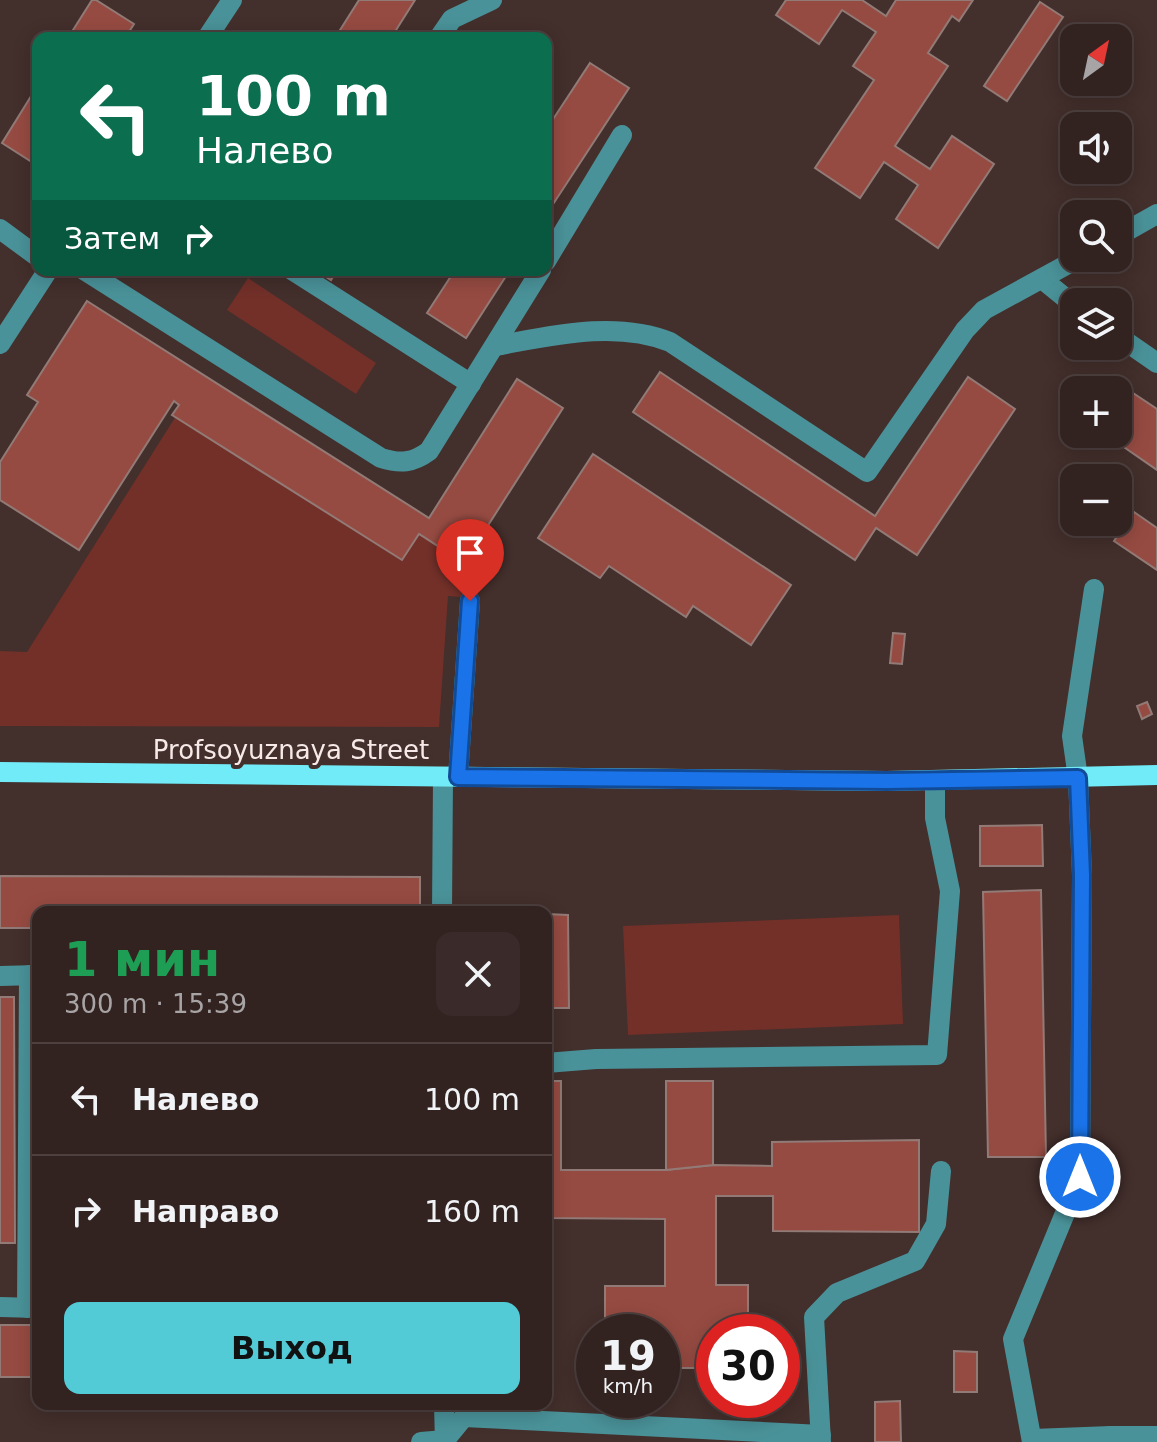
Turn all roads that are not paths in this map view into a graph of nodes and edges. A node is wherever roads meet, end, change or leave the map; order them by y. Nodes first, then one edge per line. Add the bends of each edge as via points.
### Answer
1 (492, 0) edge
2 (227, 2) edge
3 (210, 32) edge
4 (443, 32) edge
5 (622, 135) dead end
6 (1157, 214) edge
7 (1132, 228) edge
8 (0, 229) edge
9 (552, 251) edge
10 (32, 253) edge
11 (1060, 269) edge
12 (44, 276) edge
13 (93, 276) edge
14 (301, 276) edge
15 (537, 276) edge
16 (1042, 279) junction
17 (1060, 294) edge
18 (0, 344) edge
19 (495, 346) junction
20 (1132, 346) edge
21 (1157, 363) edge
22 (471, 384) junction
23 (1094, 589) dead end
24 (470, 601) dead end
25 (0, 772) edge
26 (1157, 775) edge
27 (450, 777) junction
28 (1078, 778) junction
29 (935, 780) junction
30 (442, 906) edge
31 (32, 975) edge
32 (0, 976) edge
33 (552, 1063) edge
34 (941, 1171) dead end
35 (0, 1307) edge
36 (32, 1308) edge
37 (444, 1410) edge
38 (1157, 1436) edge
39 (821, 1438) edge
40 (1112, 1439) edge
41 (1032, 1440) edge
42 (445, 1441) edge
43 (421, 1442) edge

1 - 4 street via 452,19
2 - 3 street
5 - 9 street
6 - 7 street
8 - 10 street
11 - 16 street
12 - 18 street
13 - 22 street via 381,458 408,462 429,451
14 - 22 street
15 - 19 street
16 - 17 street
16 - 19 street via 984,310 965,330 867,472 659,338 602,332
19 - 22 street
20 - 21 street
23 - 28 street via 1072,736
24 - 27 street
25 - 27 main road, Profsoyuznaya Street
26 - 28 main road, Profsoyuznaya Street
27 - 29 main road, Profsoyuznaya Street
27 - 30 street
28 - 29 main road, Profsoyuznaya Street
28 - 41 street via 1080,1177 1013,1339
29 - 33 street via 935,818 950,891 937,1055
31 - 32 street
34 - 39 street via 936,1224 915,1261 837,1293 814,1317
35 - 36 street
37 - 42 street
38 - 40 street
39 - 42 street via 464,1417
40 - 41 street
42 - 43 street

